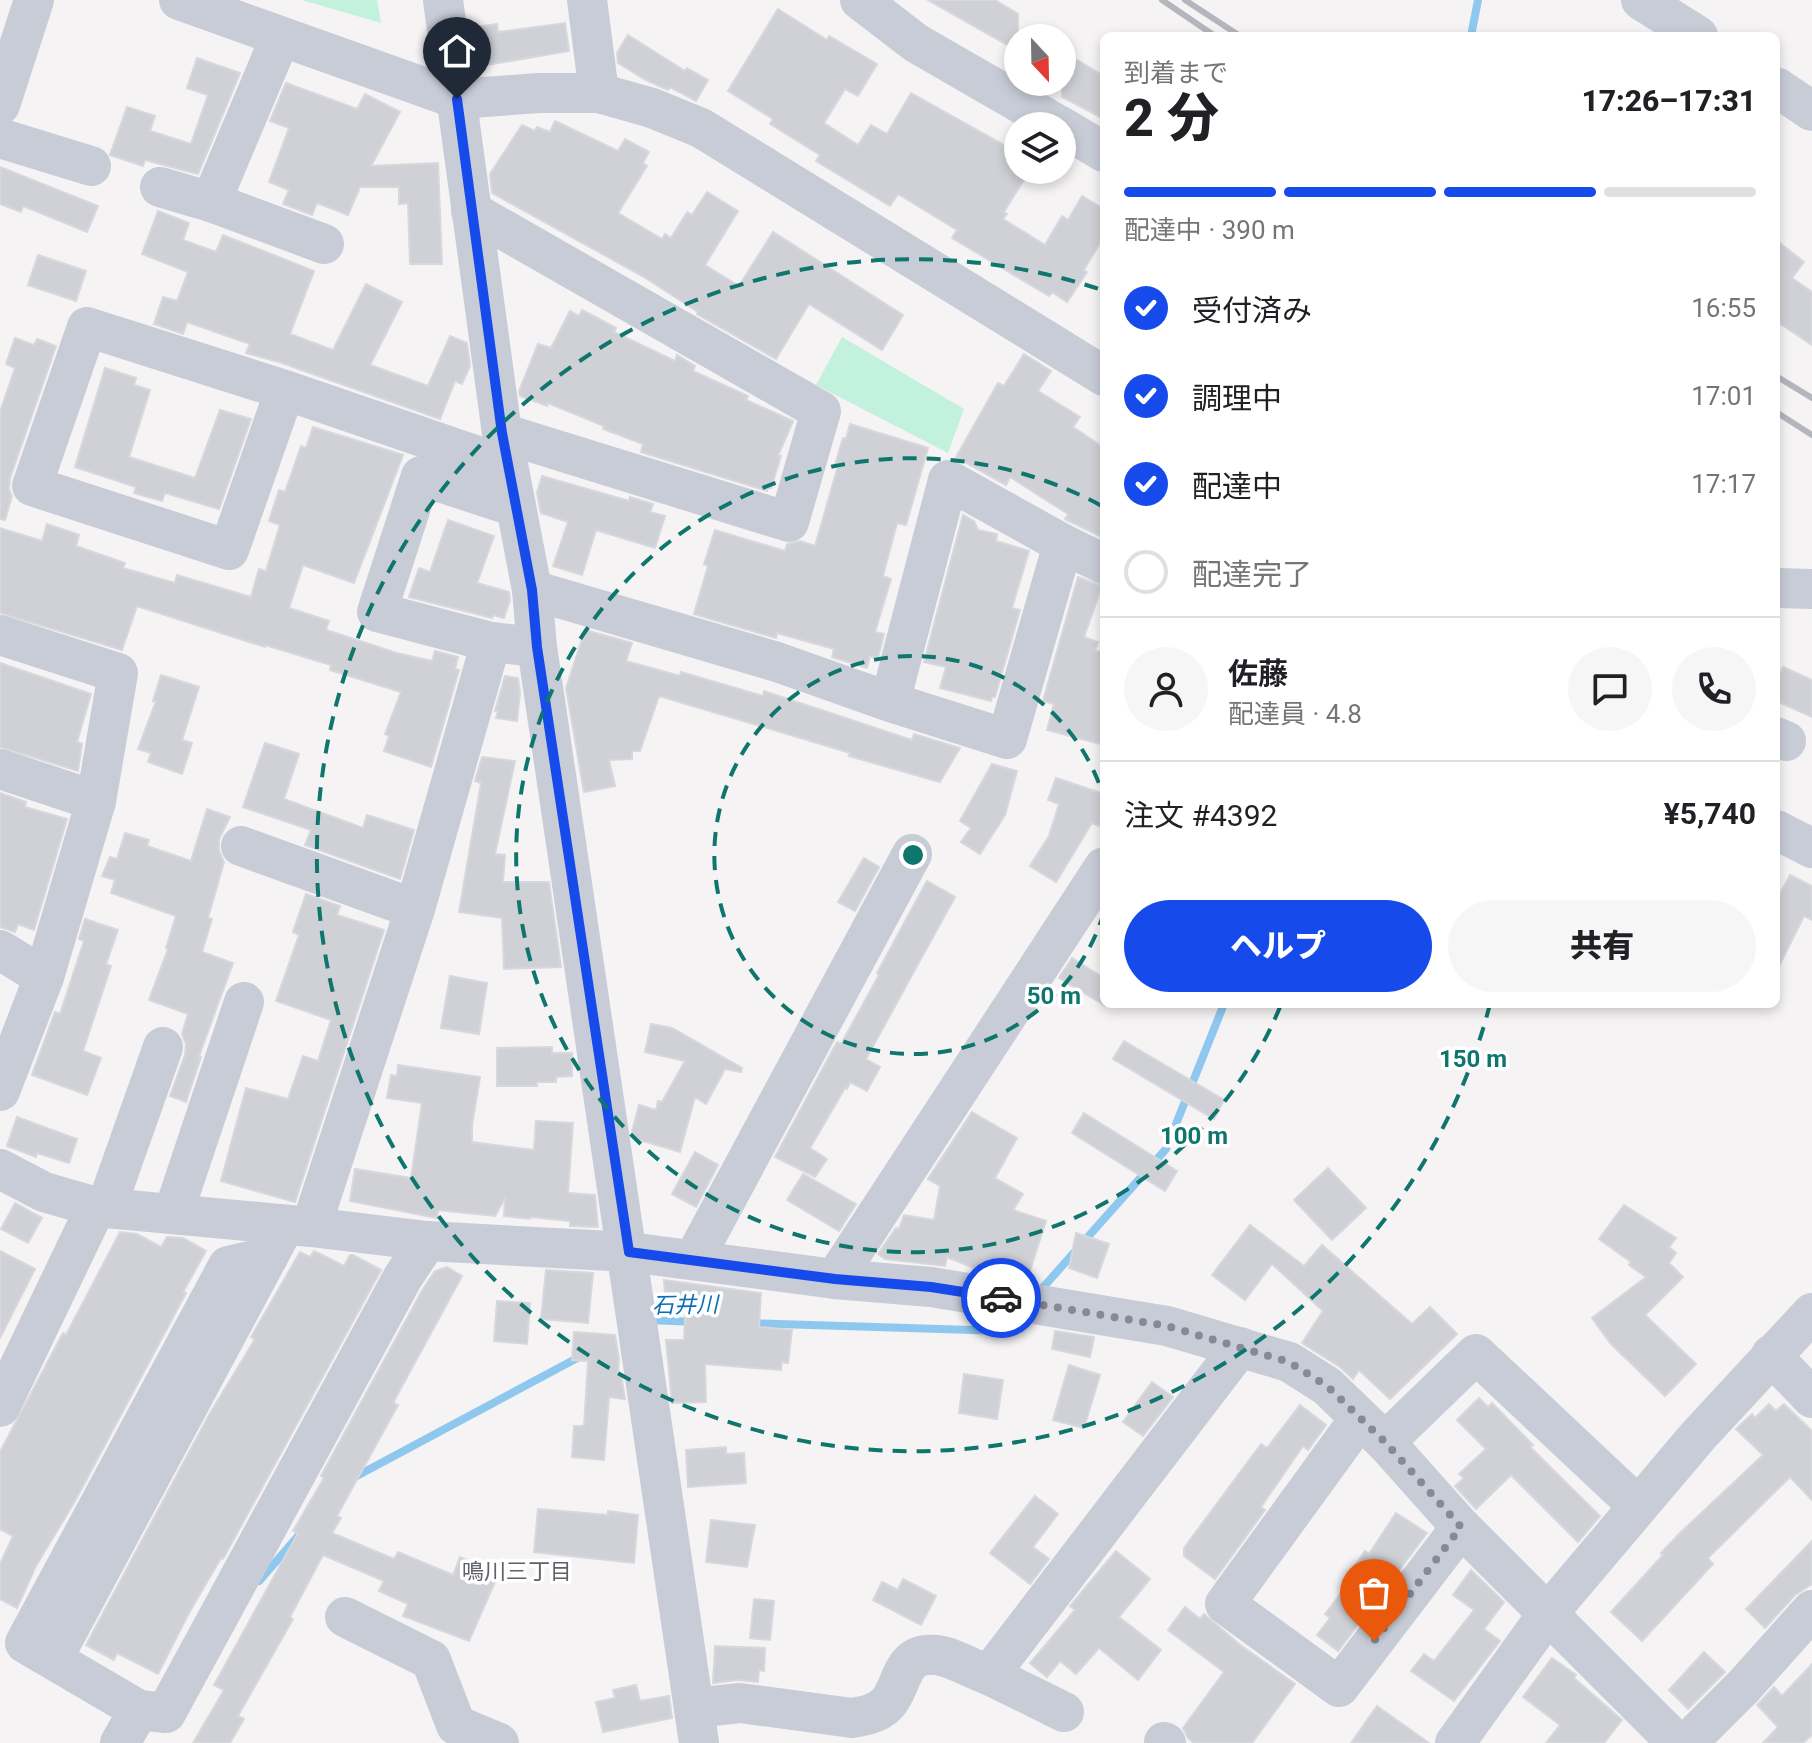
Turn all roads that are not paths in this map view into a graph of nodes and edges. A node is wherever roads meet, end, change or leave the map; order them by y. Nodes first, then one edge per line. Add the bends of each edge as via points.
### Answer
1 (34, 0) edge
2 (179, 0) edge
3 (443, 0) edge
4 (587, 0) edge
5 (860, 0) edge
6 (1641, 0) edge
7 (1692, 32) edge
8 (280, 38) junction
9 (1780, 90) edge
10 (599, 93) junction
11 (457, 99) junction
12 (0, 105) edge
13 (1812, 111) edge
14 (1035, 112) edge
15 (1076, 136) edge
16 (0, 138) edge
17 (1100, 150) edge
18 (91, 166) dead end
19 (160, 187) dead end
20 (211, 202) junction
21 (471, 211) junction
22 (324, 244) dead end
23 (1100, 374) edge
24 (285, 390) junction
25 (504, 449) junction
26 (516, 507) junction
27 (1063, 544) junction
28 (1100, 562) edge
29 (1780, 588) edge
30 (1812, 589) edge
31 (532, 590) junction
32 (0, 635) edge
33 (491, 642) junction
34 (537, 647) junction
35 (890, 702) junction
36 (0, 769) edge
37 (96, 801) junction
38 (1780, 832) edge
39 (241, 846) dead end
40 (1812, 848) edge
41 (912, 854) dead end
42 (1100, 873) edge
43 (415, 909) junction
44 (0, 950) edge
45 (44, 977) junction
46 (244, 1002) dead end
47 (163, 1047) dead end
48 (0, 1091) edge
49 (0, 1169) edge
50 (101, 1207) junction
51 (173, 1214) junction
52 (288, 1236) junction
53 (427, 1241) junction
54 (629, 1252) junction
55 (694, 1259) junction
56 (835, 1279) junction
57 (1812, 1313) edge
58 (1240, 1347) junction
59 (1771, 1355) junction
60 (1812, 1398) edge
61 (0, 1407) edge
62 (1372, 1430) junction
63 (1638, 1506) junction
64 (1461, 1527) junction
65 (1812, 1610) edge
66 (1549, 1612) junction
67 (345, 1617) dead end
68 (26, 1644) edge
69 (989, 1675) junction
70 (1064, 1712) dead end
71 (129, 1726) edge
72 (697, 1734) edge
73 (499, 1743) edge
74 (1455, 1743) edge
75 (1677, 1743) edge
76 (1687, 1743) edge

1 - 12 street
2 - 8 street
3 - 11 street
4 - 10 street
5 - 14 street via 916,43
6 - 7 street
8 - 11 street
8 - 20 street
9 - 13 street
10 - 11 street
10 - 23 street via 701,128
11 - 21 street
15 - 17 street
16 - 18 street
19 - 20 street
20 - 22 street
21 - 25 street
21 - 25 street via 821,411 789,522
24 - 24 street via 87,327 32,486 229,550
24 - 25 street
25 - 26 street
26 - 31 street
26 - 33 street via 421,476 377,612
27 - 28 street
27 - 35 street via 1007,739
27 - 35 street via 948,480
29 - 30 street
31 - 34 street
31 - 35 street via 777,662
32 - 37 street via 118,673
33 - 34 street
33 - 43 street
34 - 54 street
36 - 37 street
37 - 45 street
38 - 40 street
39 - 43 street
41 - 55 street
42 - 56 street
43 - 52 street
44 - 45 street
45 - 48 street
46 - 51 street
47 - 50 street
49 - 50 street via 44,1192
50 - 51 street
50 - 61 street
51 - 52 street
52 - 53 street
52 - 68 street
53 - 54 street
53 - 71 street via 166,1713
54 - 55 street
54 - 72 street
55 - 56 street
56 - 58 street via 931,1287 1167,1326
57 - 59 street
58 - 62 street via 1289,1362 1327,1386
58 - 69 street
59 - 60 street
59 - 63 street
62 - 63 street via 1476,1354
62 - 64 street
62 - 64 street via 1225,1604 1339,1687
63 - 66 street
64 - 66 street
65 - 76 street
66 - 74 street
66 - 75 street
67 - 73 street via 431,1660 456,1725
68 - 71 street
69 - 70 street
69 - 72 street via 939,1655 922,1654 905,1667 887,1704 869,1716 740,1703

